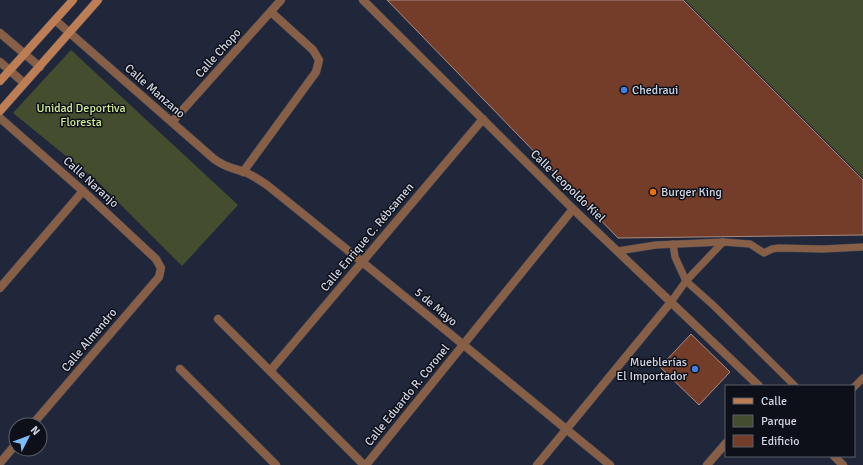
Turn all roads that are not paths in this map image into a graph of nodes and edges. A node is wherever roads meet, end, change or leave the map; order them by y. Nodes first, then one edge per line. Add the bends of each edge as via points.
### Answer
1 (73, 0) edge
2 (98, 0) edge
3 (281, 0) edge
4 (363, 0) edge
5 (271, 12) junction
6 (55, 20) junction
7 (69, 32) junction
8 (0, 33) edge
9 (25, 54) junction
10 (0, 62) edge
11 (40, 66) junction
12 (10, 70) junction
13 (0, 81) edge
14 (24, 83) junction
15 (0, 111) edge
16 (0, 118) edge
17 (483, 119) junction
18 (172, 122) junction
19 (243, 172) junction
20 (83, 191) junction
21 (573, 209) junction
22 (723, 242) junction
23 (673, 244) junction
24 (863, 247) edge
25 (618, 251) junction
26 (363, 262) junction
27 (161, 268) joint
28 (686, 281) junction
29 (0, 288) edge
30 (671, 302) junction
31 (218, 319) dead end
32 (463, 346) junction
33 (180, 369) dead end
34 (270, 371) junction
35 (863, 378) edge
36 (758, 385) edge
37 (794, 385) edge
38 (855, 385) edge
39 (39, 417) edge
40 (566, 429) junction
41 (725, 444) edge
42 (8, 454) edge
43 (835, 457) edge
44 (0, 463) edge
45 (276, 465) edge
46 (365, 465) edge
47 (537, 465) edge
48 (610, 465) edge
49 (707, 465) edge
50 (843, 465) edge

1 - 6 main road
2 - 7 main road
3 - 5 street, Calle Chopo
4 - 17 street, Calle Leopoldo Kiel
5 - 18 street, Calle Chopo
5 - 19 street via 313,50 319,60 316,72
6 - 7 street, Calle Manzano
6 - 9 main road
7 - 11 main road
7 - 18 street, Calle Manzano
8 - 9 street
9 - 11 street
9 - 12 main road
10 - 12 street
11 - 14 main road
12 - 13 main road
12 - 14 street
14 - 15 main road
16 - 20 street, Calle Naranjo
17 - 21 street, Calle Leopoldo Kiel
17 - 26 street, Calle Enrique C. Rébsamen
18 - 19 street, Calle Manzano via 218,162
19 - 26 street, 5 de Mayo via 255,176
20 - 27 street, Calle Naranjo via 156,259
20 - 29 street
21 - 25 street, Calle Leopoldo Kiel
21 - 32 street, Calle Eduardo R. Coronel
22 - 23 lane
22 - 24 lane via 750,244 764,252 779,248
22 - 28 lane
23 - 25 lane
23 - 28 lane via 675,257
25 - 30 street, Calle Leopoldo Kiel
26 - 32 street, 5 de Mayo
26 - 34 street, Calle Enrique C. Rébsamen
27 - 39 street, Calle Almendro via 159,277
28 - 30 lane
28 - 37 lane
30 - 36 street, Calle Leopoldo Kiel
30 - 40 street
31 - 34 street
32 - 40 street, 5 de Mayo
32 - 46 street, Calle Eduardo R. Coronel
33 - 45 street
34 - 46 street
35 - 38 lane
40 - 47 street
40 - 48 street, 5 de Mayo
41 - 49 street
42 - 44 street
43 - 50 street

